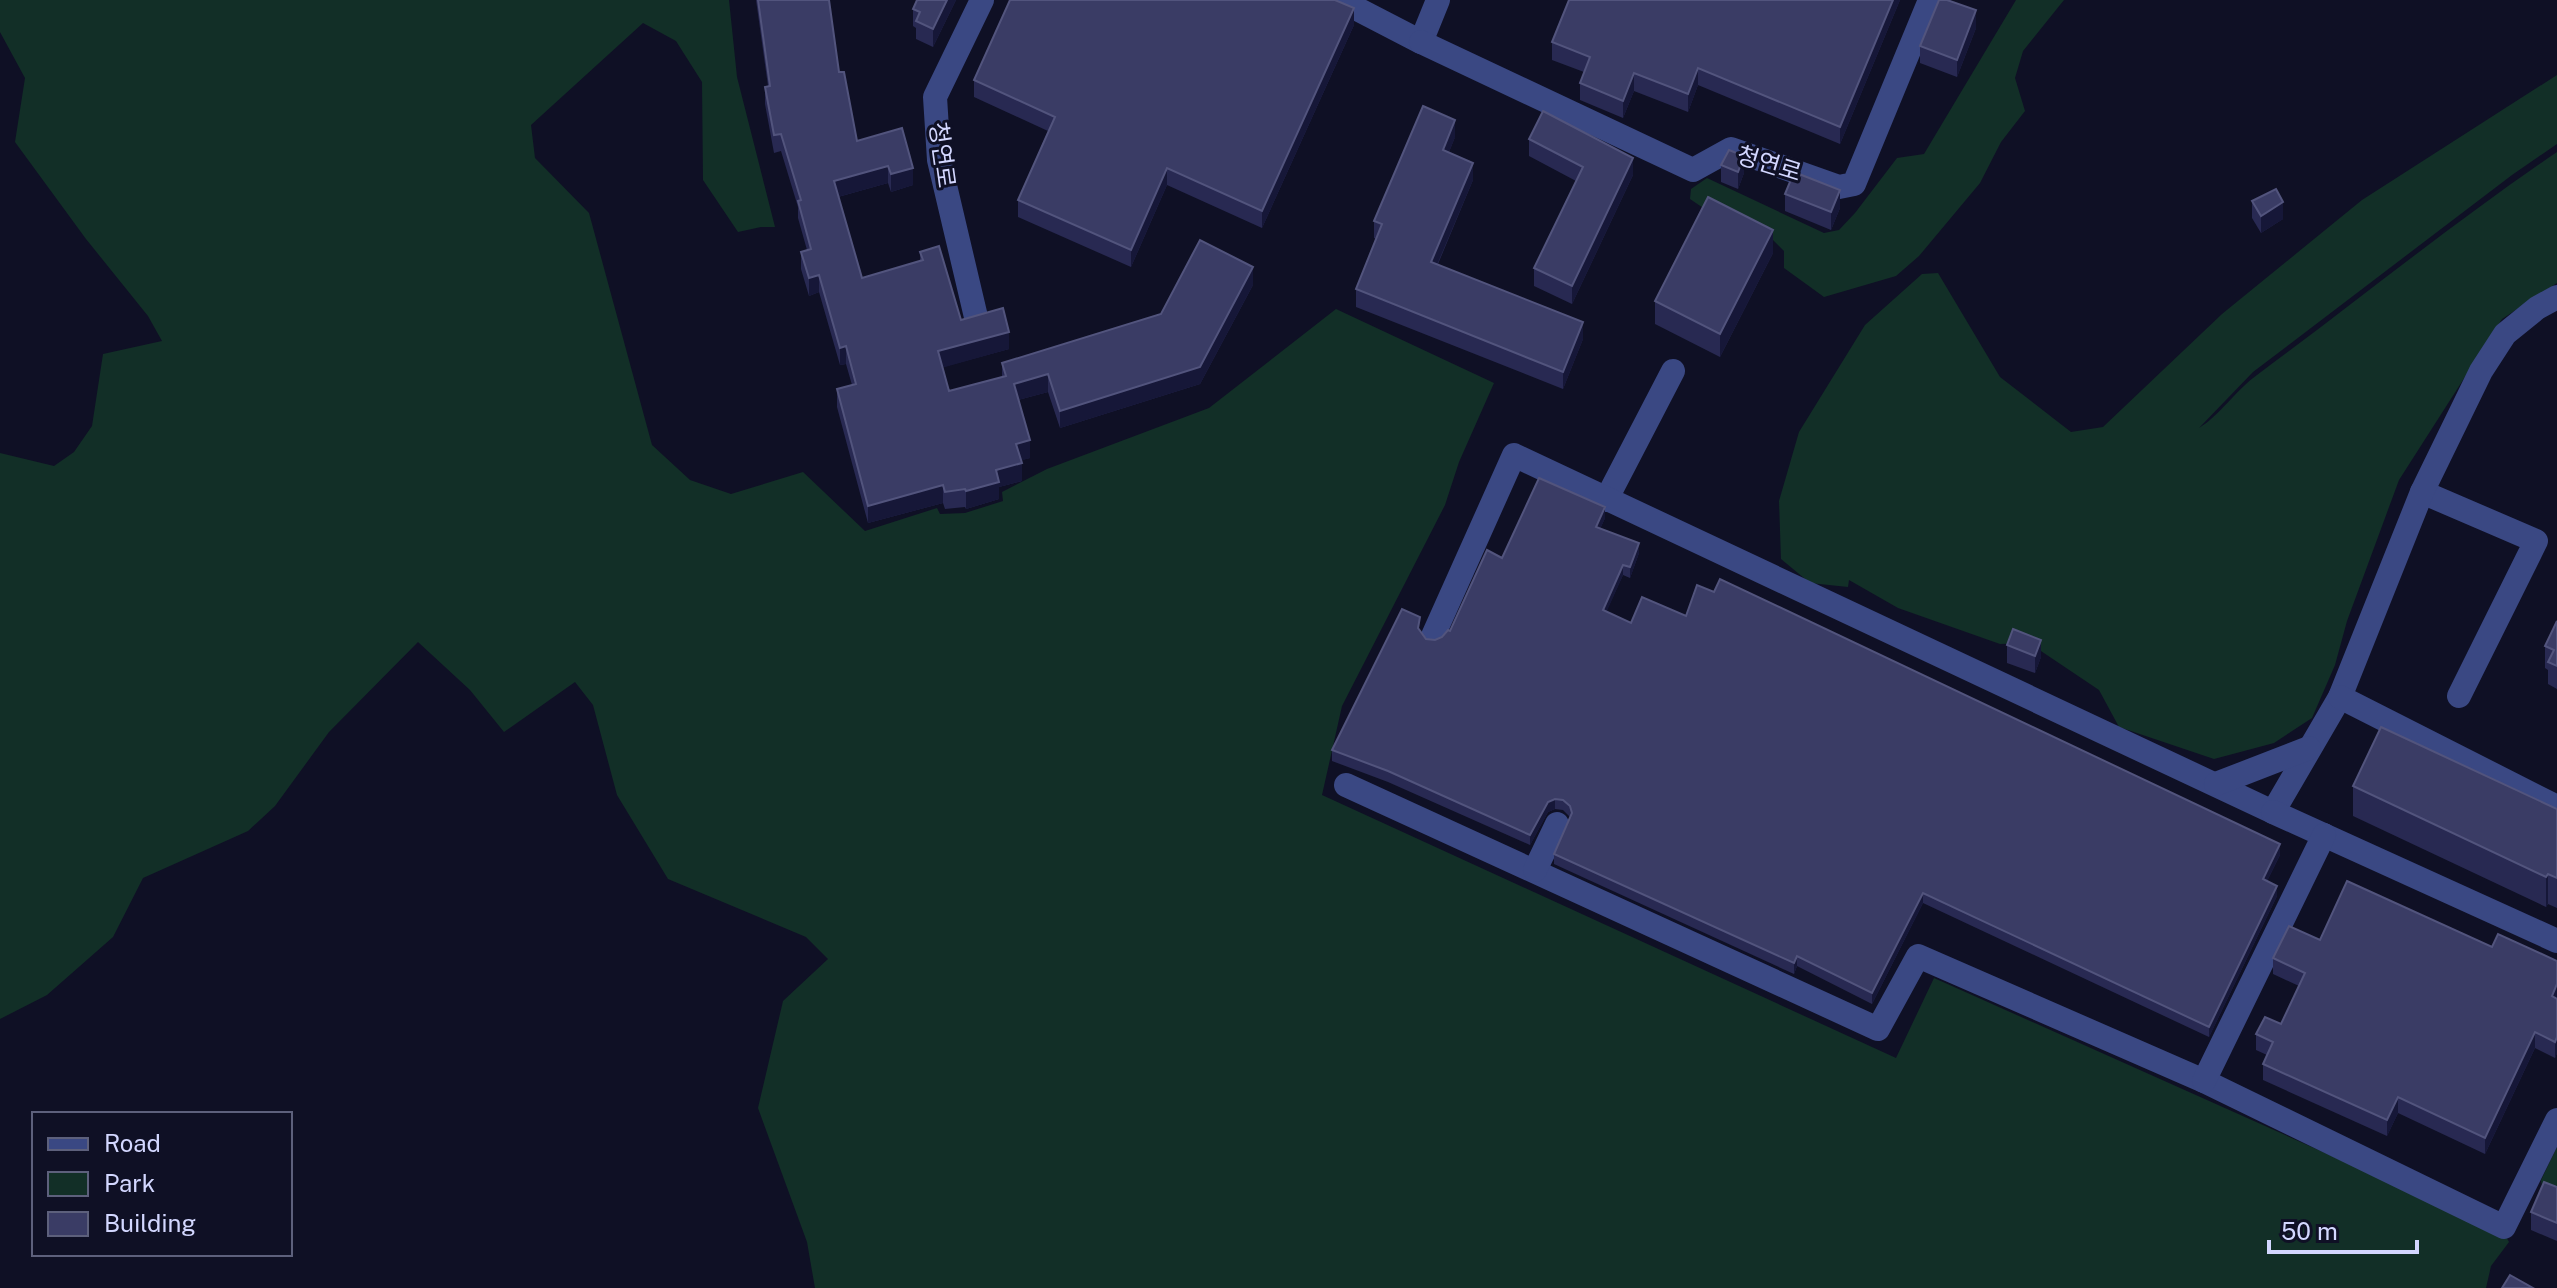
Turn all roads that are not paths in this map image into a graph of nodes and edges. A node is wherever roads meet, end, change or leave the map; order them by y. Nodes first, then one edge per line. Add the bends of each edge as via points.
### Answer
1 (982, 0) edge
2 (1340, 0) edge
3 (1438, 0) edge
4 (1930, 0) edge
5 (1421, 42) junction
6 (2557, 297) edge
7 (976, 317) edge
8 (1673, 371) dead end
9 (2422, 492) junction
10 (1606, 500) junction
11 (1433, 636) edge
12 (2459, 696) dead end
13 (2340, 697) junction
14 (2309, 748) junction
15 (2216, 784) junction
16 (1346, 785) dead end
17 (2557, 807) edge
18 (2273, 812) junction
19 (1557, 824) dead end
20 (2324, 835) junction
21 (1535, 870) junction
22 (2557, 941) edge
23 (2204, 1081) junction
24 (2557, 1120) edge

1 - 7 street, 청연로 via 935,97 939,160
2 - 5 street, 청연로
3 - 5 street
4 - 5 street, 청연로 via 1854,184 1839,187 1731,149 1693,170
6 - 9 street via 2505,334 2481,371
8 - 10 street
9 - 12 street via 2536,541
9 - 13 street
10 - 11 street via 1514,455
10 - 15 street
13 - 14 street
13 - 17 street
14 - 15 street
14 - 18 street
15 - 18 street
16 - 21 street
18 - 20 street
19 - 21 street
20 - 22 street
20 - 23 street
21 - 23 street via 1878,1029 1918,956
23 - 24 street via 2504,1227

